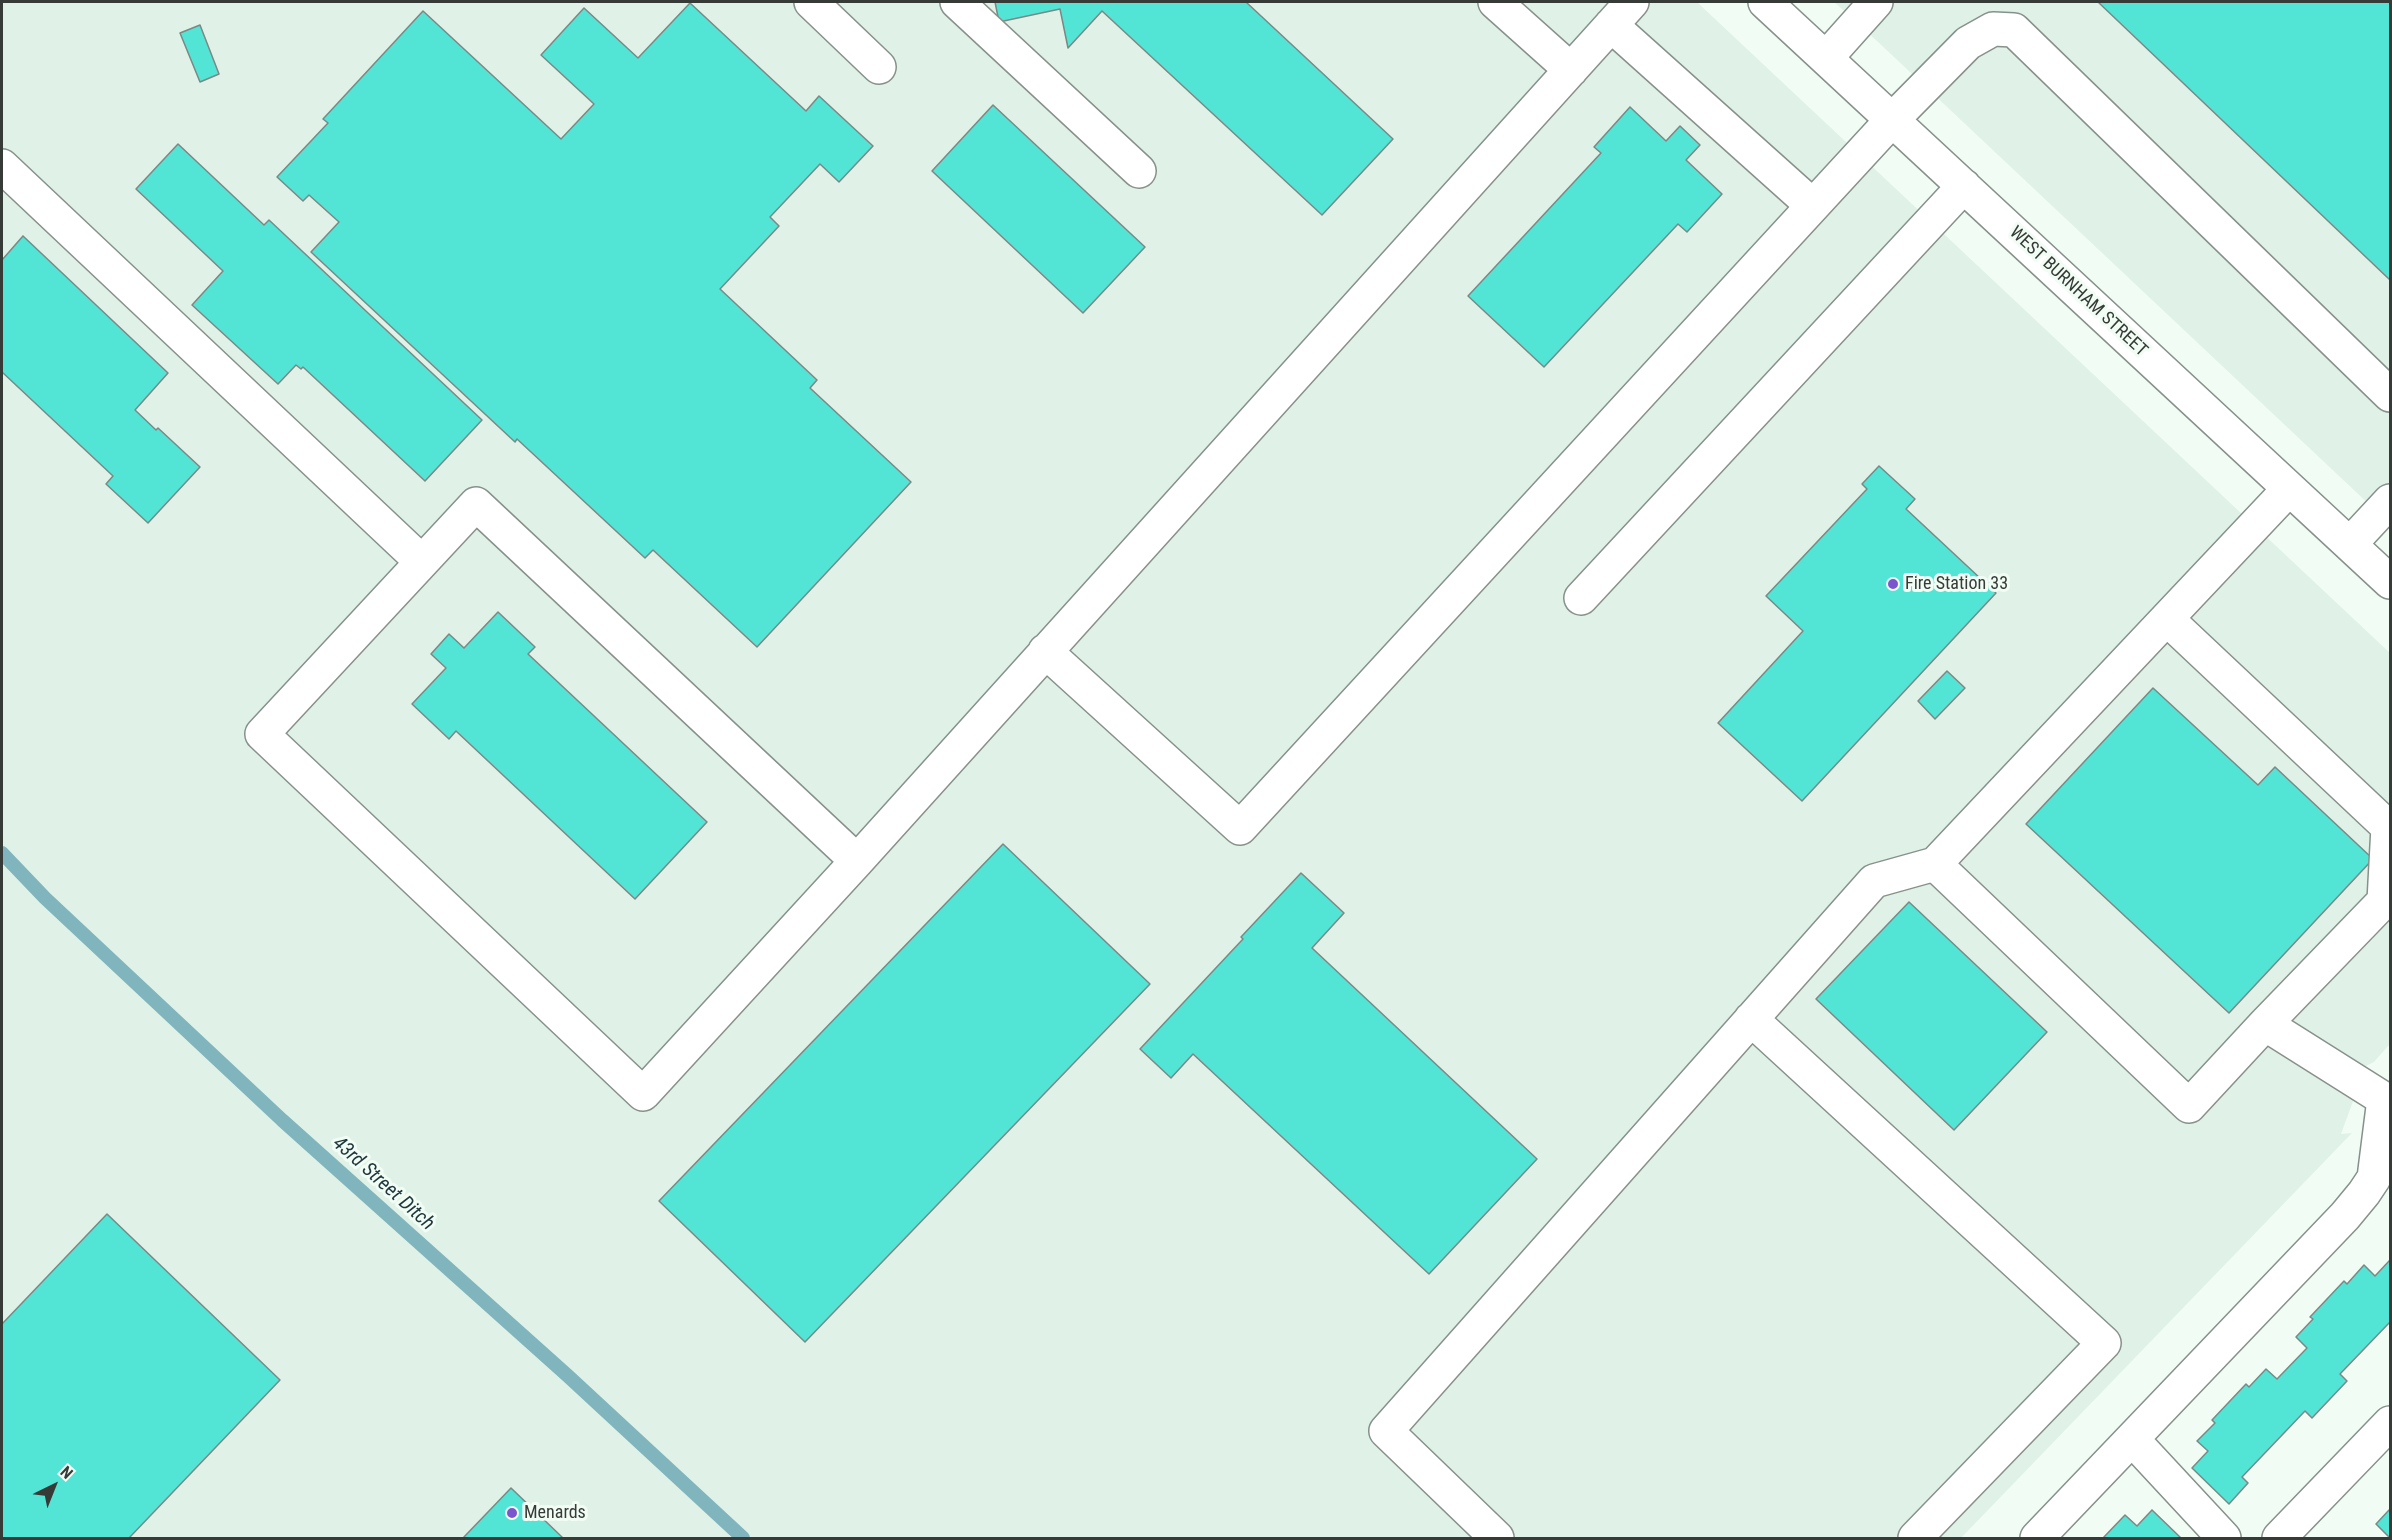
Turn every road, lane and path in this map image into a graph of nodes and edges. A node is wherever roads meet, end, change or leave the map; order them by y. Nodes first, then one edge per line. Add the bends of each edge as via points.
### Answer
1 (811, 2) edge
2 (957, 2) edge
3 (1495, 2) edge
4 (1766, 2) edge
5 (1876, 2) edge
6 (1622, 13) edge
7 (1826, 58) junction
8 (879, 67) dead end
9 (1570, 70) junction
10 (1892, 120) junction
11 (2, 166) edge
12 (1139, 171) dead end
13 (1964, 186) junction
14 (1813, 206) junction
15 (2391, 395) edge
16 (2289, 489) junction
17 (2391, 501) edge
18 (2350, 544) junction
19 (422, 562) junction
20 (2391, 582) edge
21 (1581, 598) dead end
22 (2167, 619) junction
23 (1045, 651) junction
24 (857, 861) junction
25 (1935, 864) junction
26 (1751, 1019) junction
27 (2265, 1024) junction
28 (2387, 1096) edge
29 (2391, 1423) edge
30 (2132, 1439) junction
31 (1497, 1539) edge
32 (1915, 1539) edge
33 (2037, 1539) edge
34 (2224, 1539) edge
35 (2279, 1539) edge

1 - 8 street
2 - 12 street
3 - 9 street
4 - 7 street, WEST BURNHAM STREET
5 - 7 street
6 - 9 street
6 - 14 street
7 - 10 street, WEST BURNHAM STREET
9 - 23 street
10 - 13 street, WEST BURNHAM STREET
10 - 14 street
10 - 15 street via 1968,43 1994,29 2013,30
11 - 19 street
13 - 16 street, WEST BURNHAM STREET
13 - 21 street
14 - 23 street via 1240,828
16 - 18 street, WEST BURNHAM STREET
16 - 22 street
17 - 18 street
18 - 20 street, WEST BURNHAM STREET
19 - 24 street via 476,504
19 - 24 street via 262,734 643,1094
22 - 25 street
22 - 27 street via 2388,828 2384,900
23 - 24 street
25 - 26 street via 1874,881
25 - 27 street via 2189,1106
26 - 31 street via 1386,1431
26 - 32 street via 2104,1343
27 - 28 street
28 - 30 street via 2374,1178 2364,1193
29 - 35 street
30 - 33 street
30 - 34 street

